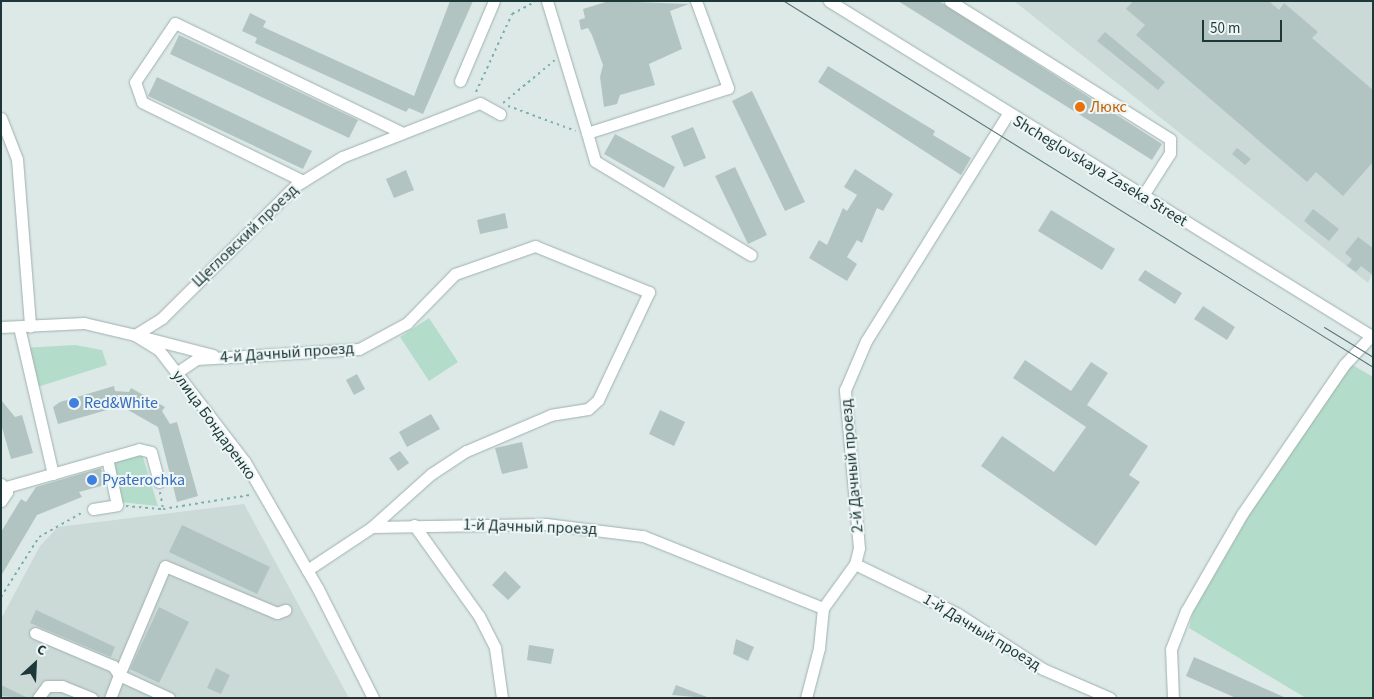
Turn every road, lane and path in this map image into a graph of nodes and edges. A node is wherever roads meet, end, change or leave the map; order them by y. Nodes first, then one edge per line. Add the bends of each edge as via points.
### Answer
1 (494, 1) edge
2 (537, 1) edge
3 (547, 1) edge
4 (696, 1) edge
5 (830, 1) edge
6 (950, 1) edge
7 (563, 54) junction
8 (460, 81) dead end
9 (487, 107) junction
10 (465, 108) junction
11 (501, 109) junction
12 (1008, 115) junction
13 (1, 118) edge
14 (400, 132) junction
15 (587, 133) junction
16 (303, 181) junction
17 (1142, 197) junction
18 (751, 255) dead end
19 (25, 326) junction
20 (1, 327) edge
21 (135, 335) junction
22 (1372, 336) edge
23 (222, 357) junction
24 (176, 373) junction
25 (107, 458) junction
26 (53, 474) junction
27 (159, 482) joint
28 (4, 485) edge
29 (263, 493) junction
30 (1, 501) edge
31 (116, 505) junction
32 (93, 509) joint
33 (163, 509) junction
34 (414, 526) junction
35 (372, 527) junction
36 (855, 564) junction
37 (307, 570) junction
38 (1, 597) edge
39 (823, 608) junction
40 (285, 610) dead end
41 (35, 633) dead end
42 (119, 675) junction
43 (79, 695) edge
44 (38, 698) edge
45 (92, 698) edge
46 (110, 698) edge
47 (169, 698) edge
48 (373, 698) edge
49 (502, 698) edge
50 (806, 698) edge
51 (1110, 698) edge
52 (1173, 698) edge

1 - 8 street
2 - 10 path via 512,14 487,74
3 - 7 street
4 - 15 street via 728,88
5 - 12 street, Shcheglovskaya Zaseka Street
6 - 17 street via 1170,139 1170,153
7 - 11 path
7 - 15 street
9 - 10 street, Щегловский проезд via 480,103
9 - 11 street
9 - 11 path
10 - 14 street, Щегловский проезд
11 - 15 path
12 - 17 street, Shcheglovskaya Zaseka Street
12 - 36 street, 2-й Дачный проезд via 866,341 845,390 859,548
13 - 19 street via 17,159
14 - 16 street, Щегловский проезд via 342,157
14 - 16 street via 174,23 135,82 142,102
15 - 18 street via 595,161
16 - 21 street, Щегловский проезд via 162,318
17 - 22 street, Shcheglovskaya Zaseka Street
19 - 20 street, улица Бондаренко
19 - 21 street, улица Бондаренко via 84,323
19 - 26 street
21 - 23 street
21 - 24 street, улица Бондаренко via 159,350
22 - 52 street via 1344,365 1242,514 1186,611 1171,649
23 - 24 street, 4-й Дачный проезд via 197,359
23 - 35 street, 4-й Дачный проезд via 359,349 407,324 455,274 535,246 649,292 598,400 588,409 551,415 466,451 432,474
24 - 29 street, улица Бондаренко via 245,462
25 - 26 street
25 - 27 street via 139,449 151,452
25 - 31 street
26 - 28 street
27 - 33 path
28 - 30 street
29 - 33 path
29 - 37 street, улица Бондаренко
31 - 32 street
31 - 33 path
32 - 38 path via 47,529
34 - 35 street, 1-й Дачный проезд
34 - 39 street, 1-й Дачный проезд via 546,524 643,536
34 - 49 street via 479,616 495,648
35 - 37 street, 4-й Дачный проезд
36 - 39 street, 2-й Дачный проезд
36 - 51 street, 1-й Дачный проезд via 958,614 1043,669
37 - 48 street, улица Бондаренко
39 - 50 street via 819,648
40 - 42 street via 277,613 166,566
41 - 42 street via 113,666
42 - 46 street
42 - 47 street
43 - 44 street via 62,686 47,686
43 - 45 street

